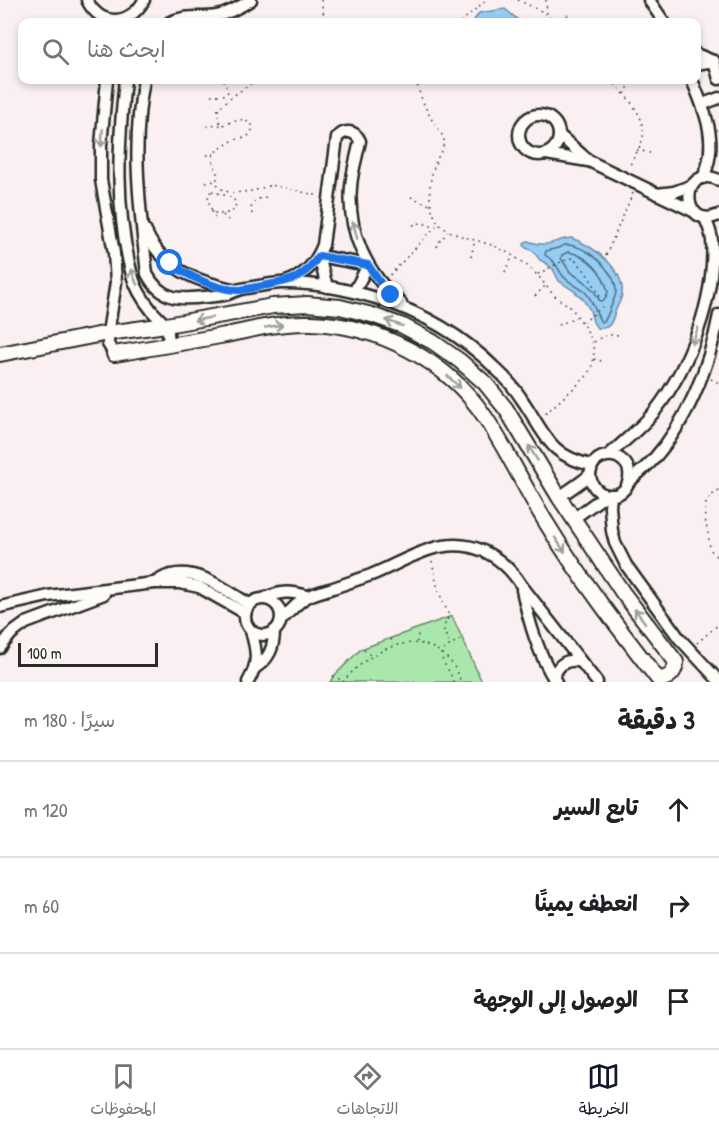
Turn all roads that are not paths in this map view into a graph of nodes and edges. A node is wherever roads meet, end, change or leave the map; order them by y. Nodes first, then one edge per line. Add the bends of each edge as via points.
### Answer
1 (87, 0) edge
2 (251, 0) edge
3 (649, 0) edge
4 (142, 3) edge
5 (99, 18) edge
6 (127, 18) edge
7 (137, 18) edge
8 (182, 18) edge
9 (661, 18) edge
10 (701, 56) edge
11 (716, 62) edge
12 (701, 64) edge
13 (719, 79) edge
14 (106, 84) edge
15 (125, 84) edge
16 (143, 84) edge
17 (694, 84) edge
18 (719, 98) edge
19 (703, 105) junction
20 (559, 135) junction
21 (546, 154) junction
22 (589, 161) junction
23 (703, 178) junction
24 (719, 180) edge
25 (693, 185) junction
26 (654, 193) junction
27 (695, 212) junction
28 (719, 215) edge
29 (705, 218) junction
30 (141, 222) junction
31 (162, 256) junction
32 (319, 256) junction
33 (368, 265) junction
34 (147, 274) junction
35 (197, 279) junction
36 (284, 283) junction
37 (327, 287) junction
38 (238, 290) junction
39 (354, 292) junction
40 (191, 299) junction
41 (411, 310) junction
42 (719, 315) edge
43 (166, 325) junction
44 (108, 333) junction
45 (167, 346) junction
46 (0, 354) edge
47 (114, 354) joint
48 (609, 455) junction
49 (591, 470) junction
50 (628, 483) junction
51 (609, 495) junction
52 (559, 497) junction
53 (573, 519) junction
54 (522, 586) junction
55 (120, 588) junction
56 (307, 596) junction
57 (265, 598) junction
58 (0, 607) edge
59 (247, 609) junction
60 (281, 620) junction
61 (251, 631) junction
62 (274, 631) junction
63 (0, 648) edge
64 (581, 662) junction
65 (255, 668) junction
66 (555, 680) edge
67 (719, 681) edge
68 (248, 682) edge
69 (597, 682) edge

1 - 5 street
2 - 8 street via 227,13
3 - 9 street
4 - 6 street
4 - 7 street
10 - 11 street
11 - 12 street
11 - 13 street
14 -> 44 street via 101,180 116,282
43 -> 15 street via 133,278 127,251 119,177
16 - 30 street via 137,137
17 - 19 street
18 - 19 street
19 - 23 street via 712,140 711,160
20 - 21 street via 553,150
20 - 21 street via 555,124 545,116 532,116 522,124 519,136 523,148 534,155
20 - 22 street
21 - 22 street
22 - 26 street
23 - 24 street
23 - 25 street
25 - 26 street via 674,192
25 - 27 street via 688,196
26 - 27 street
27 - 29 street
28 - 29 street
29 -> 48 street via 712,239 710,277 695,339 654,412
30 - 31 street
30 - 34 street
31 - 34 street
31 - 35 street
32 - 33 street
33 -> 32 street via 350,206 360,141 353,132 337,138 326,234
32 - 36 street via 304,273
32 - 37 street
33 - 39 street
33 - 41 street via 391,295
34 - 40 street via 165,294
35 - 38 street
35 - 40 street
36 - 37 street
36 - 38 street
37 - 39 street
38 - 40 street
39 - 41 street
41 - 49 street via 448,330 481,355 523,400 545,438 561,453
42 - 50 street via 702,375 684,413 661,449
43 - 44 main road
43 - 45 street
52 -> 43 main road via 506,409 485,383 460,361 404,326 340,307 307,304 273,306
44 - 46 main road
44 - 47 street via 108,344
45 - 47 main road
45 -> 53 main road via 283,324 312,323 369,333 421,356 459,386 484,415 546,523 600,603 658,679 669,676 676,662
48 - 49 street via 600,458
48 - 50 street via 626,464
49 - 51 street via 594,488
49 - 52 street
50 - 51 street via 620,493
51 - 53 street
51 - 67 street via 615,543 626,565 680,638
52 - 53 main road
54 - 56 street via 502,562 475,548 459,545 429,549
54 - 64 street
54 - 66 street via 528,618
55 - 58 street via 48,596
55 - 59 street via 181,574 213,584
55 - 63 street via 26,623
56 - 57 street via 286,592
56 - 60 street
57 - 59 street via 254,601
57 - 60 street via 278,606
59 - 61 street via 246,623
60 - 62 street
61 - 62 street via 260,635
61 - 65 street
62 - 65 street via 268,657
64 - 66 street via 560,665
64 - 69 street
65 - 68 street

